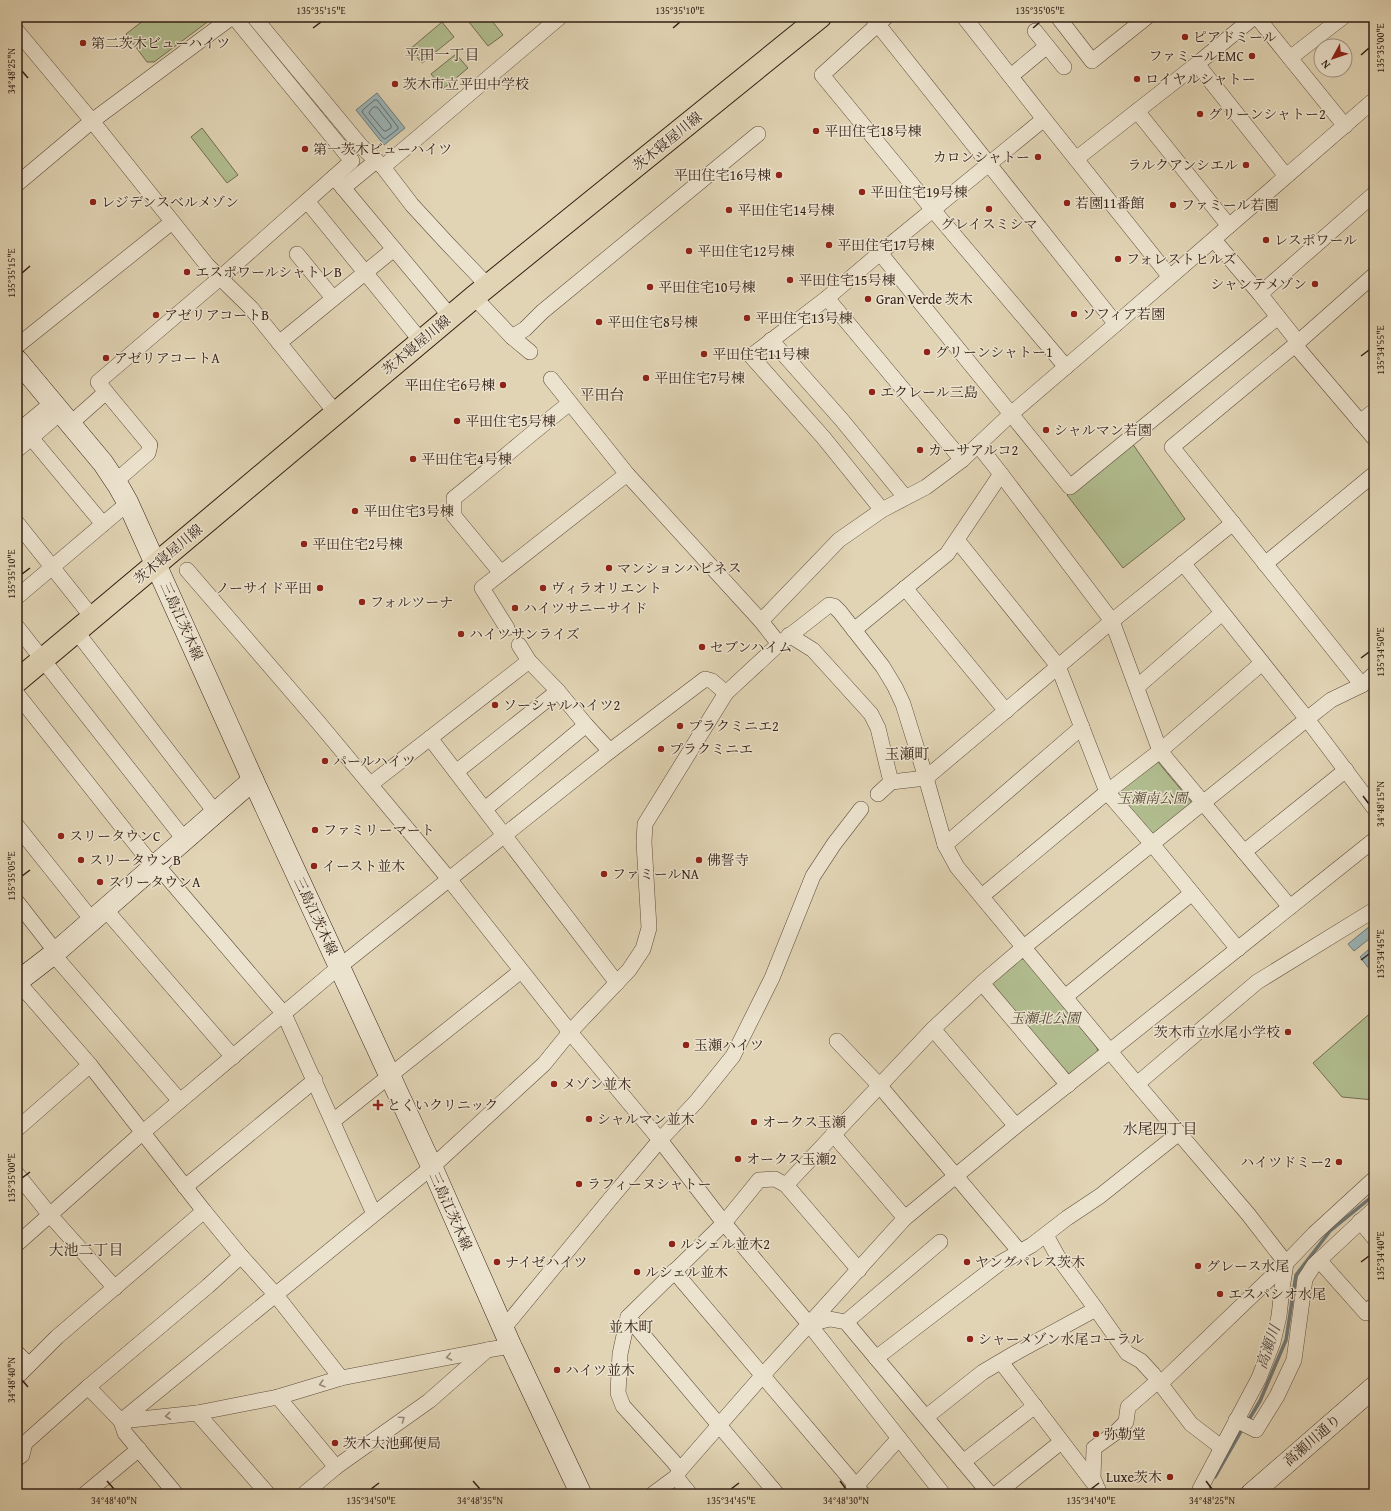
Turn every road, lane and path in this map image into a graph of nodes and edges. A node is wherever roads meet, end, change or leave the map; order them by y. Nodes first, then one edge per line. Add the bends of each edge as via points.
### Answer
1 (233, 17) edge
2 (254, 17) edge
3 (560, 17) edge
4 (820, 17) edge
5 (964, 17) edge
6 (1058, 17) edge
7 (1146, 17) edge
8 (1254, 17) edge
9 (1257, 17) edge
10 (1343, 17) edge
11 (879, 19) edge
12 (17, 31) edge
13 (1035, 31) dead end
14 (1072, 34) junction
15 (1049, 49) junction
16 (1290, 58) junction
17 (1197, 64) junction
18 (1064, 67) dead end
19 (1017, 71) dead end
20 (1374, 100) edge
21 (1137, 111) junction
22 (1044, 119) junction
23 (92, 121) junction
24 (1345, 126) junction
25 (758, 134) dead end
26 (1076, 160) junction
27 (379, 164) junction
28 (989, 165) junction
29 (1286, 176) junction
30 (339, 182) junction
31 (17, 184) edge
32 (1374, 194) edge
33 (307, 201) junction
34 (933, 210) junction
35 (172, 222) junction
36 (1229, 226) junction
37 (1214, 240) junction
38 (394, 249) junction
39 (880, 253) junction
40 (297, 254) dead end
41 (364, 272) junction
42 (1374, 275) edge
43 (1170, 277) junction
44 (220, 278) junction
45 (481, 291) junction
46 (1260, 294) junction
47 (333, 298) junction
48 (827, 298) junction
49 (450, 316) junction
50 (1278, 317) junction
51 (1116, 324) junction
52 (512, 336) junction
53 (771, 340) junction
54 (420, 341) junction
55 (279, 343) junction
56 (1296, 343) junction
57 (17, 346) edge
58 (530, 352) dead end
59 (17, 360) edge
60 (1066, 367) junction
61 (551, 379) dead end
62 (106, 392) junction
63 (570, 404) junction
64 (1374, 411) edge
65 (335, 412) junction
66 (61, 413) junction
67 (1011, 414) junction
68 (840, 419) junction
69 (1360, 422) junction
70 (24, 433) edge
71 (823, 437) junction
72 (1374, 438) edge
73 (978, 445) junction
74 (17, 450) edge
75 (962, 460) junction
76 (627, 474) junction
77 (1001, 474) junction
78 (1374, 474) edge
79 (116, 482) junction
80 (905, 497) junction
81 (128, 504) junction
82 (882, 510) junction
83 (17, 523) edge
84 (1233, 523) junction
85 (103, 524) junction
86 (957, 540) junction
87 (156, 563) junction
88 (1183, 563) junction
89 (1266, 564) junction
90 (52, 567) junction
91 (187, 570) dead end
92 (500, 573) junction
93 (905, 588) junction
94 (17, 597) edge
95 (1222, 613) junction
96 (92, 617) junction
97 (761, 621) junction
98 (1112, 621) junction
99 (17, 627) edge
100 (507, 628) dead end
101 (854, 630) junction
102 (76, 631) junction
103 (784, 640) junction
104 (519, 645) dead end
105 (42, 659) junction
106 (529, 661) junction
107 (1262, 663) junction
108 (1058, 666) junction
109 (1374, 674) edge
110 (17, 681) edge
111 (1362, 685) junction
112 (1137, 687) junction
113 (558, 691) junction
114 (726, 693) junction
115 (17, 694) edge
116 (1006, 711) junction
117 (1307, 719) junction
118 (586, 725) junction
119 (1082, 727) junction
120 (430, 738) junction
121 (1160, 750) junction
122 (610, 751) junction
123 (1346, 770) junction
124 (456, 772) junction
125 (926, 778) junction
126 (253, 780) junction
127 (891, 782) junction
128 (370, 784) junction
129 (1107, 792) junction
130 (878, 794) dead end
131 (1202, 803) junction
132 (1374, 808) edge
133 (485, 809) junction
134 (861, 810) dead end
135 (215, 812) junction
136 (505, 835) junction
137 (20, 836) edge
138 (184, 839) junction
139 (1374, 840) edge
140 (1152, 844) junction
141 (945, 845) junction
142 (1244, 852) junction
143 (154, 865) junction
144 (449, 879) junction
145 (1192, 893) junction
146 (982, 896) junction
147 (17, 902) edge
148 (1290, 907) junction
149 (1374, 910) edge
150 (98, 914) junction
151 (1024, 947) junction
152 (1238, 949) junction
153 (55, 953) junction
154 (339, 967) junction
155 (521, 971) junction
156 (17, 982) edge
157 (617, 983) junction
158 (982, 983) junction
159 (1065, 997) junction
160 (284, 1014) junction
161 (933, 1029) junction
162 (570, 1032) junction
163 (837, 1041) dead end
164 (1110, 1052) junction
165 (233, 1057) junction
166 (90, 1065) junction
167 (390, 1076) junction
168 (315, 1080) junction
169 (1137, 1084) junction
170 (879, 1085) junction
171 (1068, 1085) junction
172 (180, 1102) junction
173 (333, 1121) junction
174 (1016, 1126) junction
175 (17, 1129) edge
176 (142, 1133) junction
177 (1179, 1133) junction
178 (834, 1134) junction
179 (660, 1140) junction
180 (432, 1167) junction
181 (17, 1174) edge
182 (957, 1176) junction
183 (1374, 1179) edge
184 (786, 1185) junction
185 (185, 1187) junction
186 (1374, 1209) edge
187 (204, 1211) junction
188 (374, 1214) junction
189 (50, 1215) junction
190 (906, 1218) junction
191 (1360, 1221) junction
192 (724, 1223) junction
193 (1046, 1235) junction
194 (1374, 1238) edge
195 (940, 1242) dead end
196 (17, 1244) edge
197 (1020, 1252) junction
198 (241, 1256) junction
199 (1319, 1260) junction
200 (1286, 1263) junction
201 (859, 1270) junction
202 (674, 1271) junction
203 (115, 1288) junction
204 (275, 1294) junction
205 (1374, 1305) edge
206 (1096, 1309) junction
207 (628, 1317) junction
208 (846, 1322) junction
209 (809, 1324) junction
210 (507, 1337) junction
211 (488, 1350) junction
212 (17, 1353) edge
213 (876, 1358) junction
214 (1001, 1362) junction
215 (29, 1366) junction
216 (763, 1375) junction
217 (17, 1378) edge
218 (341, 1378) junction
219 (1159, 1382) junction
220 (88, 1387) junction
221 (1374, 1387) edge
222 (278, 1397) junction
223 (1035, 1406) junction
224 (197, 1413) junction
225 (926, 1417) junction
226 (1236, 1420) junction
227 (121, 1421) junction
228 (719, 1425) junction
229 (899, 1438) junction
230 (1061, 1442) junction
231 (1221, 1447) junction
232 (139, 1449) junction
233 (17, 1459) edge
234 (964, 1462) junction
235 (336, 1467) junction
236 (678, 1474) junction
237 (856, 1491) edge
238 (1095, 1491) edge
239 (85, 1494) edge
240 (176, 1494) edge
241 (268, 1494) edge
242 (304, 1494) edge
243 (581, 1494) edge
244 (653, 1494) edge
245 (690, 1494) edge
246 (777, 1494) edge
247 (943, 1494) edge
248 (990, 1494) edge
249 (996, 1494) edge
250 (1200, 1494) edge
251 (1251, 1494) edge

1 - 23 street
1 - 30 street via 352,161
2 - 27 street via 361,146
3 - 27 street
4 - 45 main road, 茨木寝屋川線
5 - 22 street
6 - 14 street
7 - 14 street via 1092,61
8 - 17 street
9 - 16 street
10 - 16 street
11 - 28 street
11 - 34 street via 822,75
12 - 23 street
13 - 15 street
14 - 15 street
15 - 18 street
15 - 19 street
16 - 24 street
17 - 21 street
17 - 29 street
20 - 24 street
21 - 26 street
21 - 36 street
22 - 26 street
22 - 28 street
23 - 31 street
23 - 35 street
24 - 29 street
25 - 52 street via 542,312 525,329
26 - 43 street
27 - 30 street
27 - 45 street
28 - 34 street
28 - 51 street
29 - 36 street
30 - 33 street
30 - 38 street
32 - 46 street
33 - 41 street
33 - 44 street
34 - 39 street
34 - 60 street
35 - 44 street
35 - 57 street
36 - 37 street
37 - 43 street
37 - 46 street
38 - 41 street
38 - 49 street
39 - 48 street
39 - 67 street
40 - 47 street
41 - 47 street
41 - 54 street
42 - 56 street
43 - 51 street
44 - 55 street via 251,308
44 - 62 street via 98,382
45 - 49 main road, 茨木寝屋川線
45 - 52 street
46 - 50 street
47 - 55 street
48 - 53 street
48 - 75 street
49 - 54 main road, 茨木寝屋川線
50 - 56 street
50 - 67 street via 1070,487
51 - 60 street
52 - 58 street
53 - 68 street
53 - 71 street via 751,356
54 - 65 main road, 茨木寝屋川線
55 - 65 street
56 - 69 street
56 - 84 street via 1172,447
59 - 66 main road, 三島江茨木線
60 - 67 street
61 - 63 street
62 - 66 street
62 - 79 street via 150,445 148,453
63 - 76 street
63 - 92 street via 454,498 454,516
64 - 69 street
65 - 87 main road, 茨木寝屋川線
66 - 70 street
66 - 79 main road, 三島江茨木線
67 - 73 street
68 - 71 street
68 - 80 street
69 - 72 street
70 - 74 street
70 - 85 street
71 - 82 street
73 - 75 street
73 - 77 street
75 - 80 street via 926,487
76 - 92 street
76 - 97 street
77 - 86 street
77 - 98 street
78 - 89 street
79 - 81 main road, 三島江茨木線
80 - 82 street
81 - 85 street
81 - 87 main road, 三島江茨木線
82 - 97 street via 839,540
83 - 90 street
84 - 88 street
84 - 89 street
85 - 90 street
86 - 93 street via 947,554
86 - 108 street
87 - 96 main road, 茨木寝屋川線
87 - 126 main road, 三島江茨木線
88 - 95 street
88 - 98 street
89 - 111 street
90 - 94 street
90 - 96 street
91 - 128 street
92 - 100 street via 482,588
93 - 101 street
93 - 116 street
95 - 107 street
95 - 112 street
96 - 102 main road, 茨木寝屋川線
97 - 103 street
98 - 108 street
98 - 112 street
99 - 105 street
101 - 103 street via 840,612 829,605
101 - 125 street via 895,687 903,704
102 - 105 main road, 茨木寝屋川線
102 - 135 street
103 - 114 street
103 - 127 street via 813,650 871,714 878,728
104 - 106 street
105 - 110 main road, 茨木寝屋川線
105 - 138 street
106 - 113 street
106 - 120 street
107 - 117 street
107 - 121 street
108 - 116 street
108 - 119 street
109 - 111 street
111 - 117 street via 1332,700
112 - 121 street
113 - 118 street
113 - 124 street
114 - 122 street via 712,681 705,679
114 - 157 street via 645,824 649,928 643,949
115 - 143 street
116 - 125 street
117 - 123 street
117 - 131 street
118 - 122 street
118 - 133 street
119 - 129 street
119 - 141 street
120 - 124 street
120 - 128 street
121 - 129 street
121 - 131 street
122 - 136 street
123 - 132 street
123 - 142 street
124 - 133 street
125 - 127 street
125 - 141 street
126 - 135 main road
126 - 154 main road, 三島江茨木線
127 - 130 street
128 - 144 street
129 - 140 street
129 - 146 street
131 - 140 street
131 - 142 street
133 - 136 street
134 - 179 street via 813,876 772,978 732,1056 696,1102
135 - 138 main road
136 - 144 street
136 - 157 street
137 - 150 street
138 - 143 main road
139 - 148 street
140 - 145 street
140 - 151 street
141 - 146 street via 957,867
142 - 148 street
143 - 150 main road
143 - 160 street
144 - 154 street
144 - 155 street
145 - 152 street
145 - 159 street
146 - 151 street
147 - 153 street
148 - 152 street
149 - 169 street via 1257,982
150 - 153 main road
150 - 165 street
151 - 158 street
151 - 159 street
152 - 164 street
153 - 156 main road
153 - 172 street
154 - 160 street
154 - 167 main road, 三島江茨木線
155 - 162 street
155 - 167 street
156 - 166 street
157 - 162 street
158 - 161 street
158 - 171 street
159 - 164 street
160 - 165 street
160 - 168 street
161 - 170 street
161 - 174 street
162 - 179 street
162 - 180 street via 544,1064
163 - 170 street
164 - 169 street
164 - 171 street
165 - 172 street
166 - 175 street
166 - 176 street
167 - 173 street
167 - 180 main road, 三島江茨木線
168 - 173 street
168 - 185 street
169 - 177 street
170 - 178 street
170 - 182 street
171 - 174 street
172 - 176 street
173 - 188 street
174 - 182 street
176 - 185 street
176 - 189 street
177 - 193 street
177 - 200 street
178 - 184 street
178 - 190 street
179 - 192 street
179 - 210 street
180 - 188 street
180 - 210 main road, 三島江茨木線
181 - 189 street
182 - 190 street
182 - 197 street
183 - 200 street
184 - 192 street via 775,1179 758,1180
184 - 201 street
185 - 187 street
186 - 191 street
187 - 198 street
187 - 203 street
188 - 204 street
189 - 196 street
189 - 203 street
190 - 201 street
191 - 194 street
191 - 199 street
192 - 202 street
192 - 209 street
193 - 197 street
193 - 206 street via 1058,1257
195 - 208 street
197 - 213 street via 1000,1263
198 - 204 street
198 - 220 street
199 - 205 street via 1366,1313
199 - 226 street via 1305,1279 1294,1360 1277,1396 1256,1430
200 - 219 street
200 - 226 street via 1273,1342
201 - 209 street
202 - 207 street
202 - 216 street
203 - 215 street
204 - 218 street
204 - 227 street
206 - 214 street
206 - 219 street via 1127,1353 1141,1361
207 - 228 street
207 - 236 street via 620,1354 618,1393 623,1406 674,1460
208 - 209 street via 830,1318
208 - 213 street
209 - 216 street
209 - 229 street
210 - 211 street
210 - 243 main road, 三島江茨木線
211 -> 218 street
235 -> 211 street via 429,1400
212 - 215 street
213 - 225 street
214 - 223 street
214 - 225 street
215 - 217 street
216 - 228 street
216 - 237 street
218 -> 222 street
219 - 231 street via 1191,1424
219 - 238 street via 1128,1408 1126,1422 1094,1448
220 - 227 street
220 - 233 street via 25,1443 22,1455
221 - 251 main road, 高瀬川通り
222 - 224 street
222 - 235 street
223 - 230 street
223 - 234 street
224 -> 227 street
224 - 241 street
225 - 234 street
226 - 231 street
227 - 232 street via 125,1432
228 - 236 street
228 - 246 street
229 - 237 street
229 - 247 street
230 - 238 street
230 - 249 street
231 - 250 street via 1200,1489
232 - 239 street
232 - 240 street
234 - 248 street
235 - 242 street
236 - 244 street
236 - 245 street

